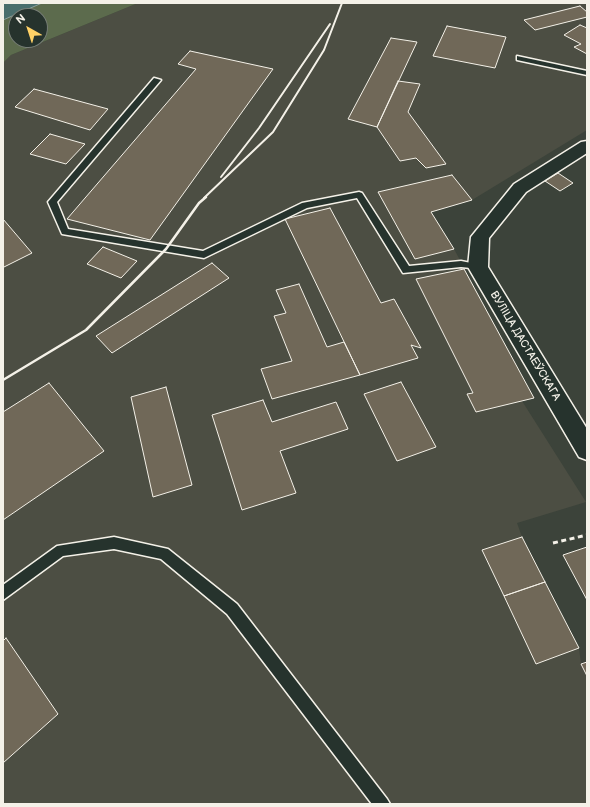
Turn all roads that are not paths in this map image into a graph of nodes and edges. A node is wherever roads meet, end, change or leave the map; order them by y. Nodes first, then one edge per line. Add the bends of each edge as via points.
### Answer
1 (520, 58) dead end
2 (587, 73) edge
3 (157, 80) dead end
4 (587, 146) edge
5 (478, 267) junction
6 (587, 450) edge
7 (3, 593) edge
8 (382, 804) edge

1 - 2 lane
3 - 5 lane via 52,202 65,232 204,255 305,205 359,195 406,270 461,264
4 - 5 street via 520,188 480,237
5 - 6 street, ВУЛІЦА ДАСТАЕЎСКАГА
7 - 8 lane via 61,550 114,543 164,553 232,608

